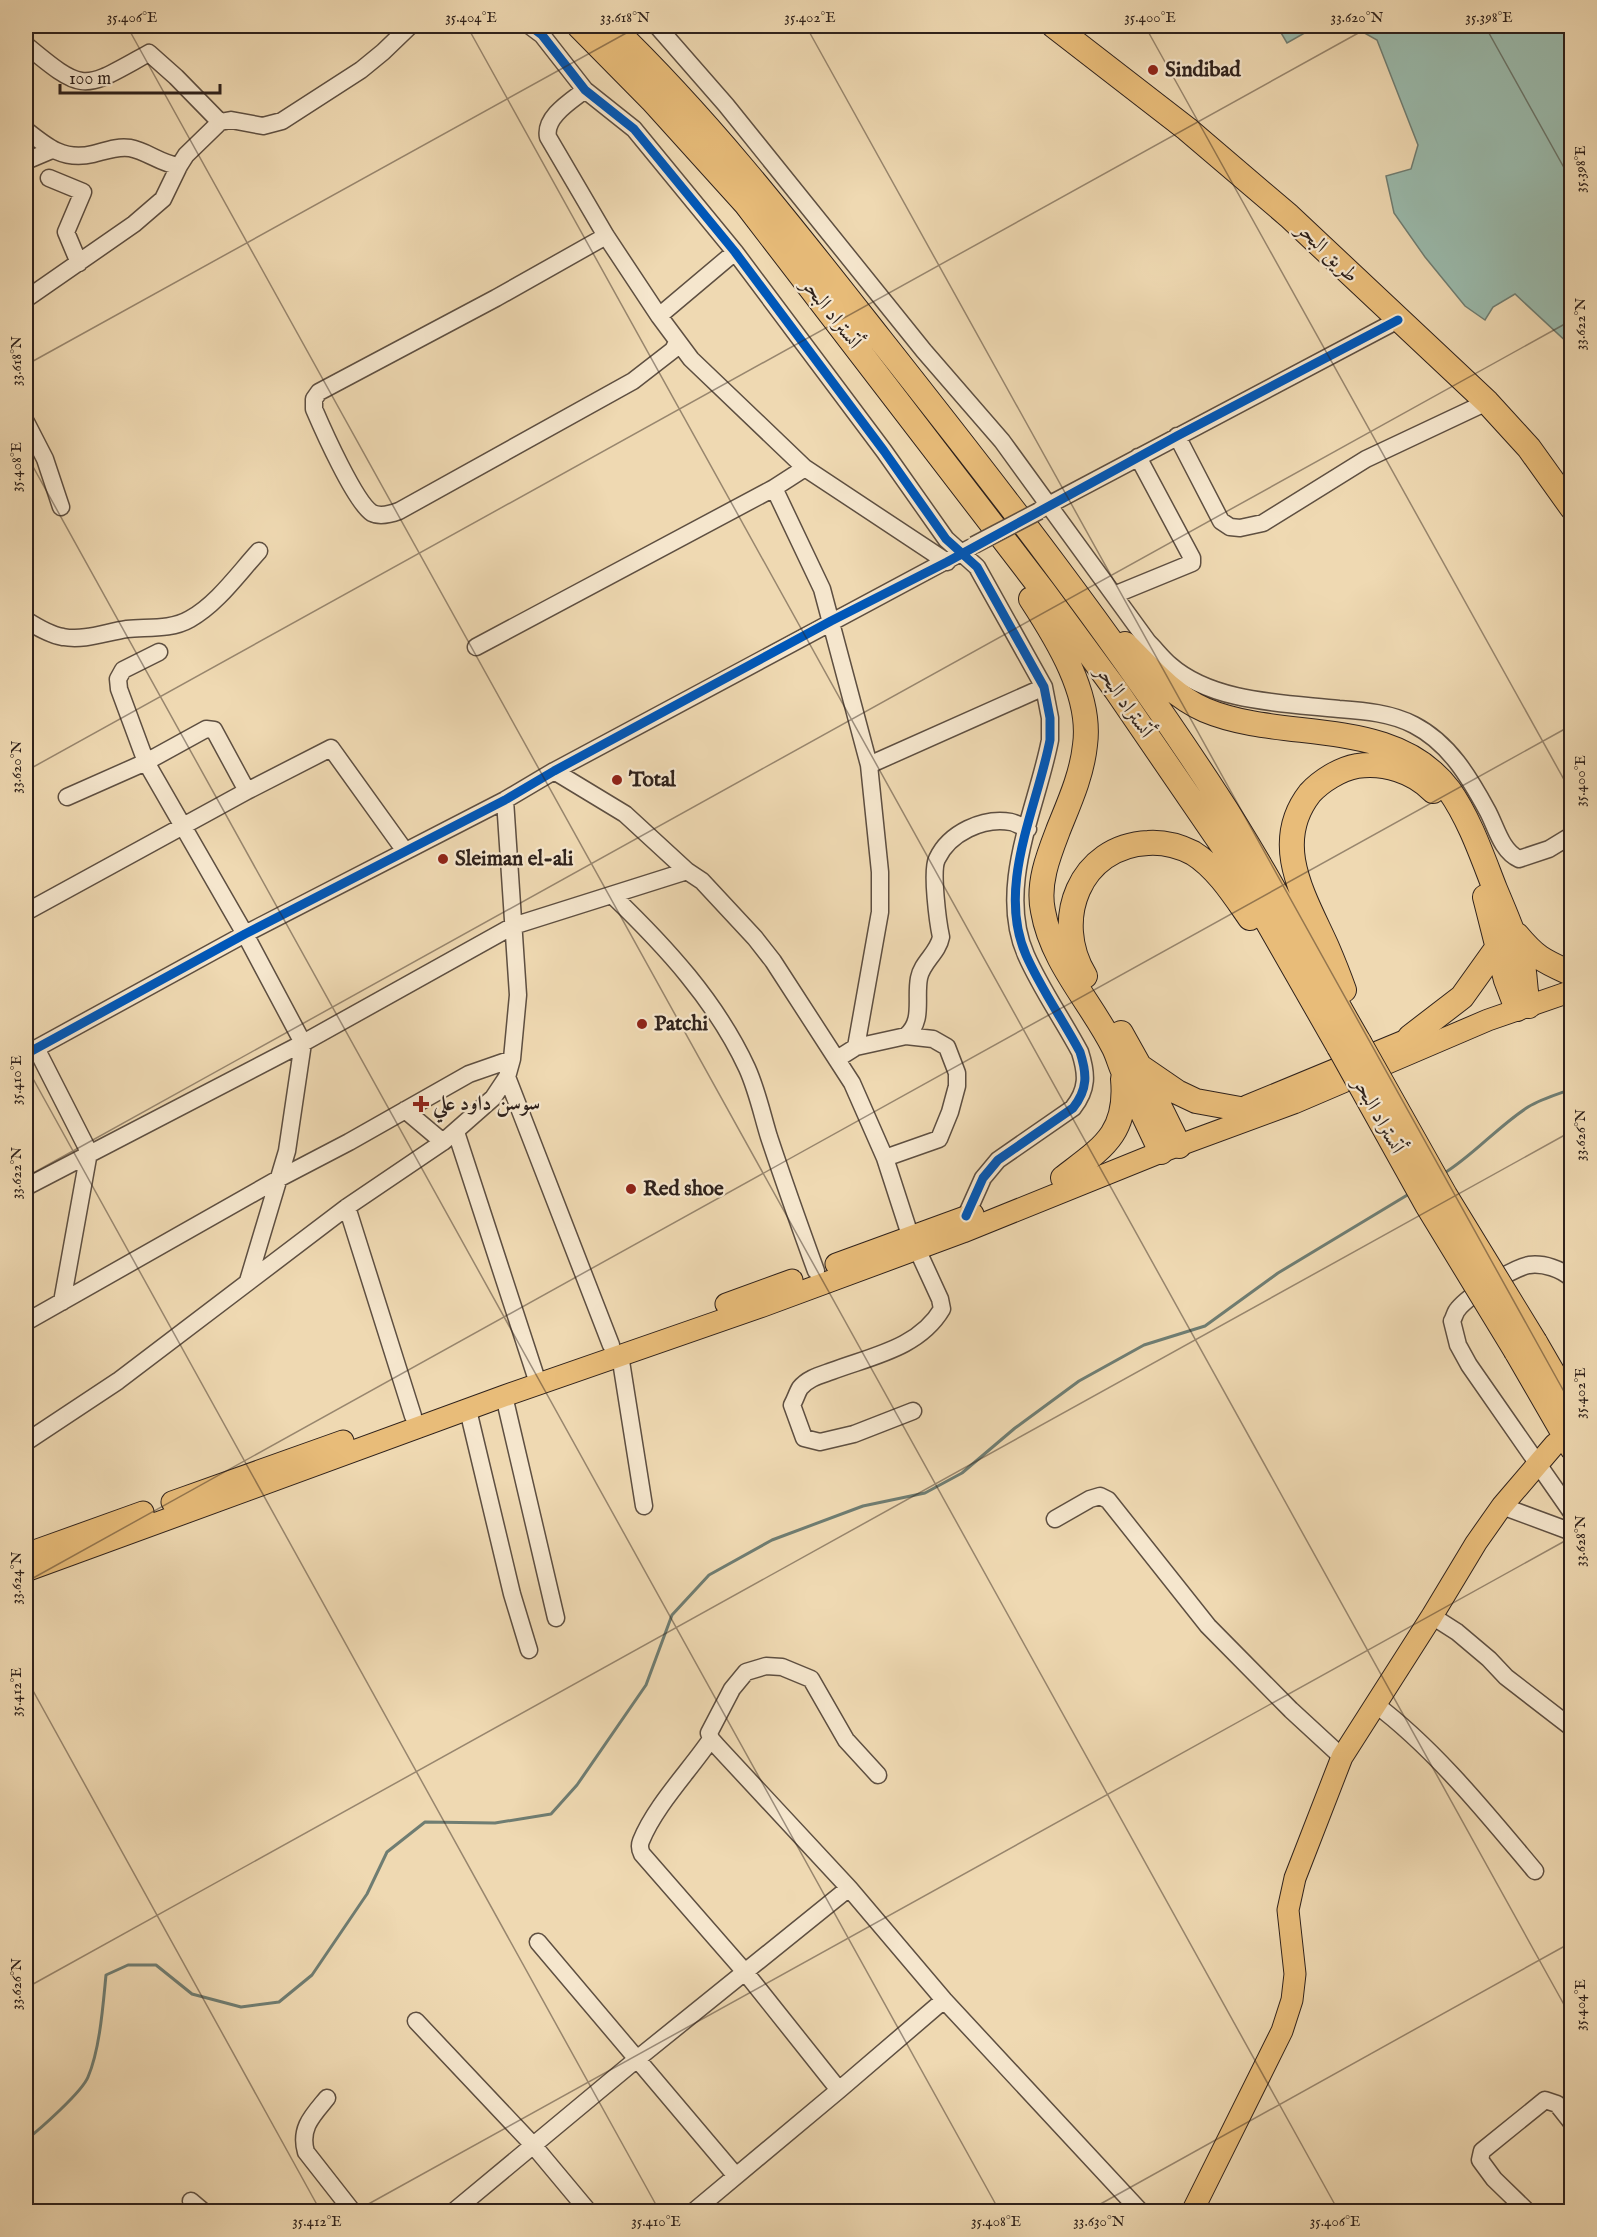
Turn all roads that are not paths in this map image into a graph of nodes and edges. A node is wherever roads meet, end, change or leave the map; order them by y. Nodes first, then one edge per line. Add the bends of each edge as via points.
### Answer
1 (410, 26) edge
2 (530, 26) edge
3 (579, 26) edge
4 (611, 26) edge
5 (657, 26) edge
6 (1054, 26) edge
7 (26, 45) edge
8 (585, 90) junction
9 (220, 123) junction
10 (26, 130) edge
11 (52, 150) junction
12 (26, 161) edge
13 (179, 166) junction
14 (49, 178) dead end
15 (606, 236) junction
16 (735, 252) junction
17 (79, 263) junction
18 (26, 299) edge
19 (659, 316) junction
20 (1398, 320) junction
21 (677, 342) junction
22 (1487, 402) junction
23 (26, 422) edge
24 (1178, 436) junction
25 (1138, 457) junction
26 (805, 468) junction
27 (774, 488) junction
28 (61, 507) dead end
29 (1044, 508) junction
30 (1572, 508) edge
31 (968, 549) junction
32 (1011, 549) junction
33 (259, 551) dead end
34 (947, 562) junction
35 (1114, 595) junction
36 (26, 620) edge
37 (831, 621) junction
38 (1098, 622) junction
39 (476, 647) dead end
40 (159, 652) dead end
41 (1044, 687) junction
42 (146, 762) junction
43 (869, 765) junction
44 (554, 771) junction
45 (247, 791) junction
46 (67, 797) dead end
47 (505, 800) junction
48 (184, 825) junction
49 (1028, 829) junction
50 (1572, 835) edge
51 (405, 851) junction
52 (687, 871) junction
53 (613, 896) junction
54 (26, 912) edge
55 (513, 926) junction
56 (1510, 926) junction
57 (245, 934) junction
58 (1497, 948) junction
59 (1289, 960) junction
60 (1572, 974) edge
61 (1572, 982) edge
62 (1572, 991) edge
63 (1522, 1003) junction
64 (918, 1008) junction
65 (906, 1036) junction
66 (1410, 1037) junction
67 (1350, 1039) junction
68 (303, 1043) junction
69 (942, 1043) junction
70 (856, 1047) junction
71 (31, 1051) edge
72 (512, 1059) junction
73 (837, 1059) junction
74 (1131, 1069) junction
75 (507, 1077) junction
76 (1240, 1109) junction
77 (405, 1110) junction
78 (449, 1137) junction
79 (1167, 1142) junction
80 (89, 1152) junction
81 (885, 1158) junction
82 (280, 1178) junction
83 (1063, 1178) junction
84 (26, 1187) edge
85 (347, 1207) junction
86 (966, 1216) junction
87 (914, 1242) junction
88 (816, 1271) junction
89 (1572, 1279) edge
90 (248, 1281) junction
91 (62, 1302) junction
92 (26, 1322) edge
93 (1526, 1347) junction
94 (616, 1350) junction
95 (535, 1374) junction
96 (504, 1396) junction
97 (1572, 1406) edge
98 (468, 1410) junction
99 (913, 1411) dead end
100 (413, 1416) junction
101 (26, 1442) edge
102 (1563, 1446) edge
103 (1538, 1464) junction
104 (644, 1506) dead end
105 (1502, 1506) junction
106 (1572, 1513) edge
107 (1055, 1519) dead end
108 (1572, 1532) edge
109 (26, 1554) edge
110 (26, 1571) edge
111 (1432, 1616) junction
112 (556, 1618) dead end
113 (529, 1650) dead end
114 (1375, 1704) junction
115 (1572, 1728) edge
116 (711, 1739) junction
117 (1342, 1757) junction
118 (878, 1775) dead end
119 (1536, 1871) dead end
120 (849, 1888) junction
121 (538, 1942) dead end
122 (745, 1972) junction
123 (944, 2000) junction
124 (416, 2021) dead end
125 (638, 2059) junction
126 (839, 2090) junction
127 (327, 2098) dead end
128 (1572, 2123) edge
129 (533, 2145) junction
130 (736, 2176) junction
131 (353, 2211) edge
132 (453, 2211) edge
133 (589, 2211) edge
134 (693, 2211) edge
135 (1141, 2211) edge
136 (1192, 2211) edge
137 (1528, 2211) edge

1 - 9 street via 361,70 282,122 263,126 231,120
2 - 8 street via 542,35
3 - 32 highway, أتستراد البحر via 746,204
4 - 38 highway, أتستراد البحر via 715,135 796,233
5 - 29 street via 1002,441
6 - 20 highway, طريق البحر via 1230,165
7 - 9 street via 58,72 79,82 105,78 149,53
8 - 15 street via 557,113 547,131
8 - 16 street via 634,129
9 - 13 street via 192,147
10 - 11 street
11 - 12 street
11 - 13 street via 76,157 133,148
13 - 17 street via 163,200
14 - 17 street via 83,192 66,232
15 - 19 street
15 - 21 street via 319,392 314,409 365,507 374,514 399,511 633,381 673,350
16 - 19 street
16 - 31 street via 946,539
17 - 18 street
19 - 21 street
20 - 22 highway, طريق البحر
20 - 24 street
21 - 26 street
22 - 24 street via 1366,459 1263,523 1239,528 1221,521
22 - 30 highway, طريق البحر via 1529,448
23 - 28 street via 45,459
24 - 25 street
25 - 29 street
25 - 35 street via 1192,563
26 - 27 street
26 - 34 street
27 - 37 street via 822,589
27 - 39 street
29 - 31 street, bridge
29 - 35 street
31 - 34 street
31 - 41 street
32 - 59 highway, أتستراد البحر via 1103,672 1232,858
32 - 74 highway via 1028,595 1059,642 1072,672 1084,720 1086,744 1080,773 1050,853 1041,889 1042,910 1048,934 1073,983
33 - 36 street via 215,599 183,622 78,638 48,632
34 - 37 street
35 - 50 street via 1171,666 1212,689 1398,718 1417,727 1460,766 1512,856 1527,857
37 - 43 street
37 - 44 street
38 - 56 highway via 1182,698 1204,709 1250,724 1368,740 1413,756 1440,780 1463,812
38 - 67 highway, أتستراد البحر via 1250,846
40 - 42 street via 123,670 118,679
41 - 43 street
41 - 49 street via 1050,740
42 - 45 street via 206,729 214,730
42 - 46 street
42 - 48 street
43 - 70 street via 880,912
44 - 47 street
44 - 52 street via 625,814
45 - 48 street
45 - 51 street via 331,748
47 - 51 street
47 - 55 street
48 - 54 street
48 - 57 street
49 - 64 street via 1011,822 982,822 952,839 936,860 941,938 919,978
49 - 86 street via 1017,867 1014,913 1029,961 1080,1052 1086,1084 1073,1108 998,1160 983,1178
51 - 57 street
52 - 53 street
52 - 73 street via 702,881 755,938
53 - 55 street
53 - 88 street via 656,937 730,1034 748,1069
55 - 68 street
55 - 72 street via 518,995
56 - 60 highway via 1533,955
56 - 63 highway via 1526,978
57 - 68 street
57 - 71 street
58 - 63 highway via 1506,980
58 - 66 highway via 1462,997
58 - 67 highway via 1479,879 1451,818 1430,788 1413,775 1393,768 1356,766 1317,785 1298,811 1293,831 1294,870 1350,1004
59 - 67 highway, أتستراد البحر
59 - 74 highway via 1264,938 1220,877 1193,854 1154,843 1133,844 1108,854 1080,884 1070,924 1081,969
61 - 63 main road
62 - 63 main road
63 - 66 main road
63 - 79 main road via 1294,1103
64 - 65 street via 917,1021
64 - 69 street
65 - 69 street
65 - 70 street
66 - 76 main road
67 - 93 highway, أتستراد البحر, bridge via 1426,1205
68 - 80 street
68 - 82 street
69 - 81 street via 951,1054 957,1086 939,1139
70 - 73 street
71 - 80 street
72 - 75 street
72 - 77 street via 469,1074
73 - 81 street via 852,1083
74 - 76 highway via 1196,1101
74 - 79 highway
74 - 83 highway via 1119,1125 1096,1152
75 - 78 street via 493,1098
75 - 94 street
76 - 79 main road
77 - 78 street
77 - 82 street
78 - 85 street
78 - 95 street
79 - 83 main road
79 - 87 main road
80 - 84 street
80 - 91 street
81 - 87 street
82 - 90 street
82 - 91 street
83 - 86 main road
85 - 90 street
85 - 100 street
86 - 87 main road
87 - 88 main road
87 - 94 main road via 763,1306
87 - 99 street via 940,1299 942,1309 935,1319 915,1339 812,1378 800,1388 792,1405 804,1437 820,1442 854,1434
88 - 94 main road
89 - 103 street via 1550,1267 1531,1265 1517,1269 1459,1308 1452,1322 1464,1355
90 - 101 street via 118,1380
91 - 92 street
93 - 97 highway, أتستراد البحر
93 - 102 highway, أتستراد البحر
94 - 95 main road
94 - 96 main road
94 - 104 street
95 - 100 main road
96 - 98 main road
96 - 112 street
98 - 110 main road
98 - 113 street
100 - 109 main road
102 - 103 main road
103 - 105 main road
103 - 106 street
105 - 108 street
105 - 111 main road
107 - 117 street via 1090,1499 1100,1496 1108,1500 1208,1626
111 - 114 main road
111 - 115 street via 1457,1632 1506,1677
114 - 117 main road
114 - 119 street via 1476,1800
116 - 118 street via 711,1726 746,1672 766,1666 782,1667 811,1679 846,1740
116 - 120 street
116 - 122 street via 652,1821 640,1849
117 - 136 main road via 1290,1899 1295,1974 1282,2031
120 - 122 street
120 - 123 street
121 - 125 street
122 - 125 street
122 - 126 street
123 - 126 street
123 - 135 street
124 - 129 street
125 - 129 street
125 - 130 street
126 - 130 street
127 - 131 street via 307,2122 303,2141 306,2152
128 - 137 street via 1557,2104 1545,2100 1482,2151 1480,2160 1486,2170
129 - 132 street
129 - 133 street
130 - 134 street

